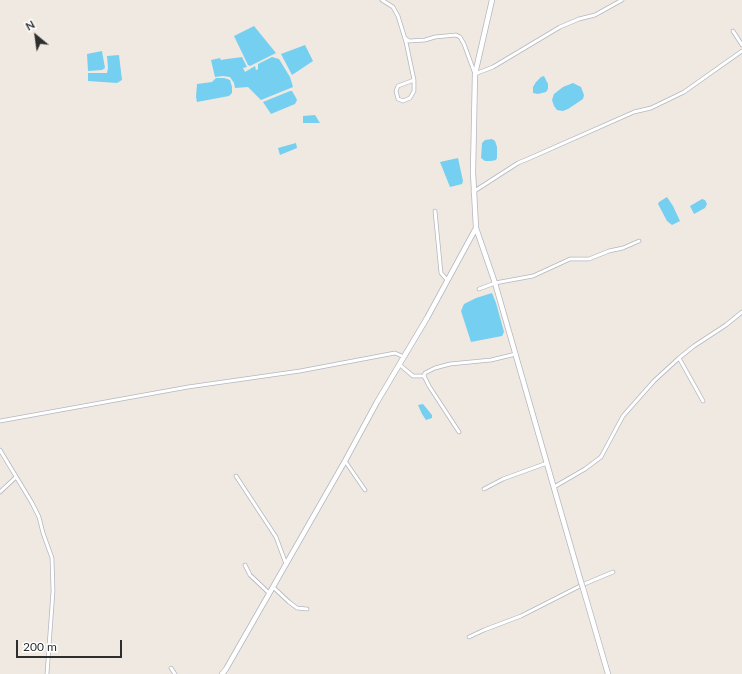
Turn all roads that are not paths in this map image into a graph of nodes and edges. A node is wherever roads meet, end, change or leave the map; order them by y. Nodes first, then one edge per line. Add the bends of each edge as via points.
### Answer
1 (382, 0) edge
2 (492, 0) edge
3 (622, 0) edge
4 (733, 31) dead end
5 (405, 38) junction
6 (742, 45) edge
7 (742, 51) edge
8 (475, 74) junction
9 (414, 80) junction
10 (473, 192) junction
11 (436, 211) dead end
12 (476, 228) junction
13 (639, 242) dead end
14 (447, 280) junction
15 (495, 283) junction
16 (479, 289) dead end
17 (742, 312) edge
18 (516, 354) junction
19 (404, 357) junction
20 (679, 358) junction
21 (400, 365) junction
22 (424, 376) junction
23 (703, 401) dead end
24 (0, 421) edge
25 (459, 432) dead end
26 (0, 450) edge
27 (345, 461) junction
28 (547, 462) junction
29 (236, 476) dead end
30 (16, 477) junction
31 (554, 487) junction
32 (484, 489) dead end
33 (366, 490) dead end
34 (0, 492) edge
35 (286, 564) junction
36 (245, 565) dead end
37 (613, 572) dead end
38 (273, 587) junction
39 (269, 593) junction
40 (307, 609) dead end
41 (469, 637) dead end
42 (171, 668) dead end
43 (47, 674) edge
44 (175, 674) edge
45 (222, 674) edge
46 (608, 674) edge

1 - 5 street via 393,7
2 - 8 main road
3 - 8 street via 595,15 560,27 493,67
4 - 6 street
5 - 8 street via 409,41 446,35 460,37
5 - 9 street
7 - 10 street via 684,92 518,163
8 - 10 main road
9 - 9 street via 398,86 398,99 403,101 410,98 414,91
10 - 12 main road
11 - 14 street via 441,273
12 - 14 main road
12 - 15 main road
13 - 15 street via 589,259 570,259 533,276
14 - 19 main road
15 - 16 street
15 - 18 main road
17 - 20 street
18 - 22 street via 491,360 450,364 435,368
18 - 28 main road
19 - 21 main road
19 - 24 street via 395,353
20 - 23 street
20 - 31 street via 622,416 601,457
21 - 22 street via 414,376
21 - 27 main road
22 - 25 street
26 - 30 street
27 - 33 street
27 - 35 main road
28 - 31 main road
28 - 32 street via 502,479
29 - 35 street via 276,537
30 - 34 street
30 - 43 street via 39,518 52,558 53,591
31 - 46 main road, bridge
35 - 38 main road
36 - 39 street via 250,575
37 - 41 street via 522,616
38 - 39 main road
38 - 40 street via 297,608
39 - 45 main road
42 - 44 street

